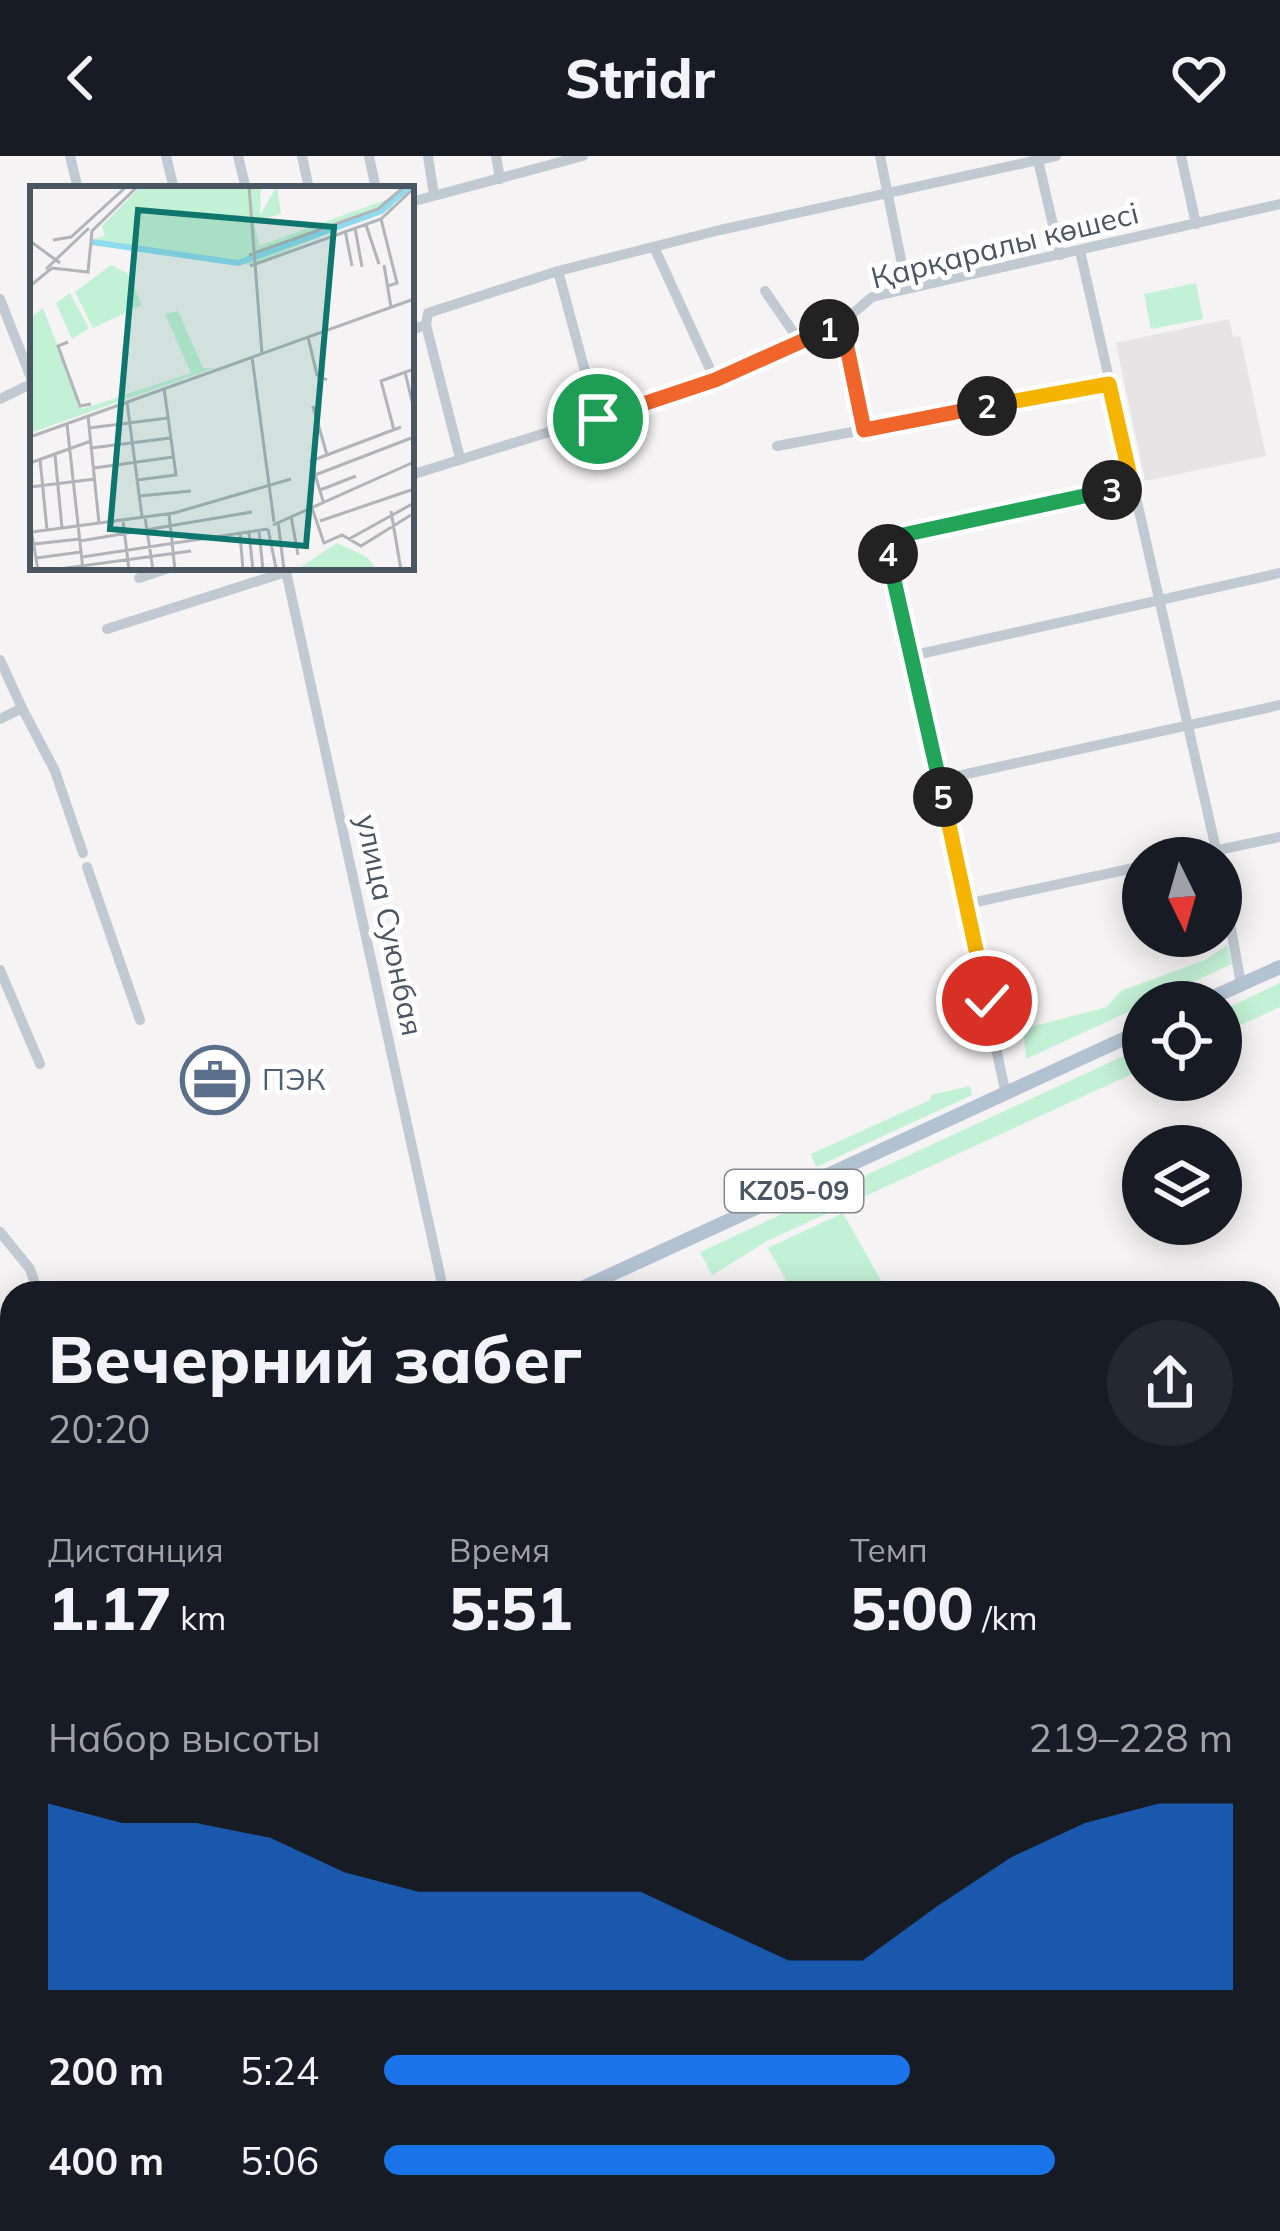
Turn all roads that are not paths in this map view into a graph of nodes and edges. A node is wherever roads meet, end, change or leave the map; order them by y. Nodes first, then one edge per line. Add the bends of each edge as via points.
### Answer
1 (70, 156) edge
2 (166, 156) edge
3 (238, 156) edge
4 (302, 156) edge
5 (369, 156) edge
6 (428, 156) edge
7 (496, 156) edge
8 (584, 156) edge
9 (880, 156) edge
10 (1056, 156) edge
11 (1180, 156) edge
12 (1038, 158) edge
13 (562, 159) edge
14 (500, 178) junction
15 (78, 186) edge
16 (173, 186) edge
17 (245, 186) edge
18 (308, 186) edge
19 (375, 186) edge
20 (888, 191) junction
21 (434, 195) junction
22 (414, 201) edge
23 (1280, 204) edge
24 (1196, 224) junction
25 (654, 247) junction
26 (1080, 251) junction
27 (1060, 255) junction
28 (558, 271) junction
29 (908, 289) junction
30 (765, 291) dead end
31 (0, 298) edge
32 (842, 323) junction
33 (426, 325) junction
34 (414, 329) edge
35 (800, 342) junction
36 (30, 375) edge
37 (715, 380) junction
38 (30, 384) edge
39 (1109, 384) junction
40 (0, 399) edge
41 (598, 419) junction
42 (864, 430) junction
43 (777, 446) dead end
44 (460, 458) junction
45 (414, 474) edge
46 (1132, 485) junction
47 (163, 570) edge
48 (286, 570) edge
49 (1280, 573) edge
50 (139, 578) dead end
51 (1161, 602) junction
52 (106, 629) dead end
53 (911, 656) junction
54 (0, 660) edge
55 (1280, 705) edge
56 (22, 708) junction
57 (0, 719) edge
58 (1188, 725) junction
59 (939, 780) junction
60 (1280, 836) edge
61 (1213, 837) edge
62 (1242, 847) edge
63 (83, 853) dead end
64 (87, 867) dead end
65 (1122, 871) edge
66 (967, 904) junction
67 (1280, 967) edge
68 (0, 970) edge
69 (1242, 983) edge
70 (140, 1020) dead end
71 (1122, 1040) edge
72 (40, 1064) dead end
73 (1006, 1094) junction
74 (3, 1234) edge
75 (34, 1281) edge
76 (441, 1281) edge
77 (598, 1281) edge

1 - 15 street
2 - 16 street
3 - 17 street
4 - 18 street
5 - 19 street
6 - 21 street
7 - 14 street
8 - 13 street
9 - 20 street
10 - 12 street
11 - 24 street
12 - 20 street
12 - 27 street
13 - 14 street
14 - 21 street
20 - 25 street
20 - 29 street
21 - 22 street
23 - 24 street, Қарқаралы көшесі
24 - 26 street, Қарқаралы көшесі
25 - 28 street
25 - 37 street
26 - 27 street, Қарқаралы көшесі
26 - 39 street
27 - 29 street, Қарқаралы көшесі
28 - 33 street via 428,313
28 - 41 street
29 - 32 street, Қарқаралы көшесі via 872,297
30 - 35 street
31 - 36 street
32 - 35 street, Қарқаралы көшесі
32 - 42 street
33 - 34 street
33 - 44 street
35 - 37 street, Қарқаралы көшесі
37 - 41 street, Қарқаралы көшесі
38 - 40 street
39 - 42 street
39 - 46 street
41 - 44 street, Қарқаралы көшесі
42 - 43 street
44 - 45 street, Қарқаралы көшесі
46 - 51 street
46 - 53 street via 884,539
47 - 50 street
48 - 52 street
48 - 76 street, улица Суюнбая
49 - 51 street
51 - 53 street
51 - 58 street
53 - 59 street
54 - 56 street
55 - 58 street
56 - 57 street
56 - 63 street
58 - 59 street
58 - 61 street
59 - 66 street
60 - 62 street
64 - 70 street
65 - 66 street
66 - 73 street
67 - 69 main road
68 - 72 street
71 - 73 main road, KZ05-09
73 - 77 main road, KZ05-09
74 - 75 street

